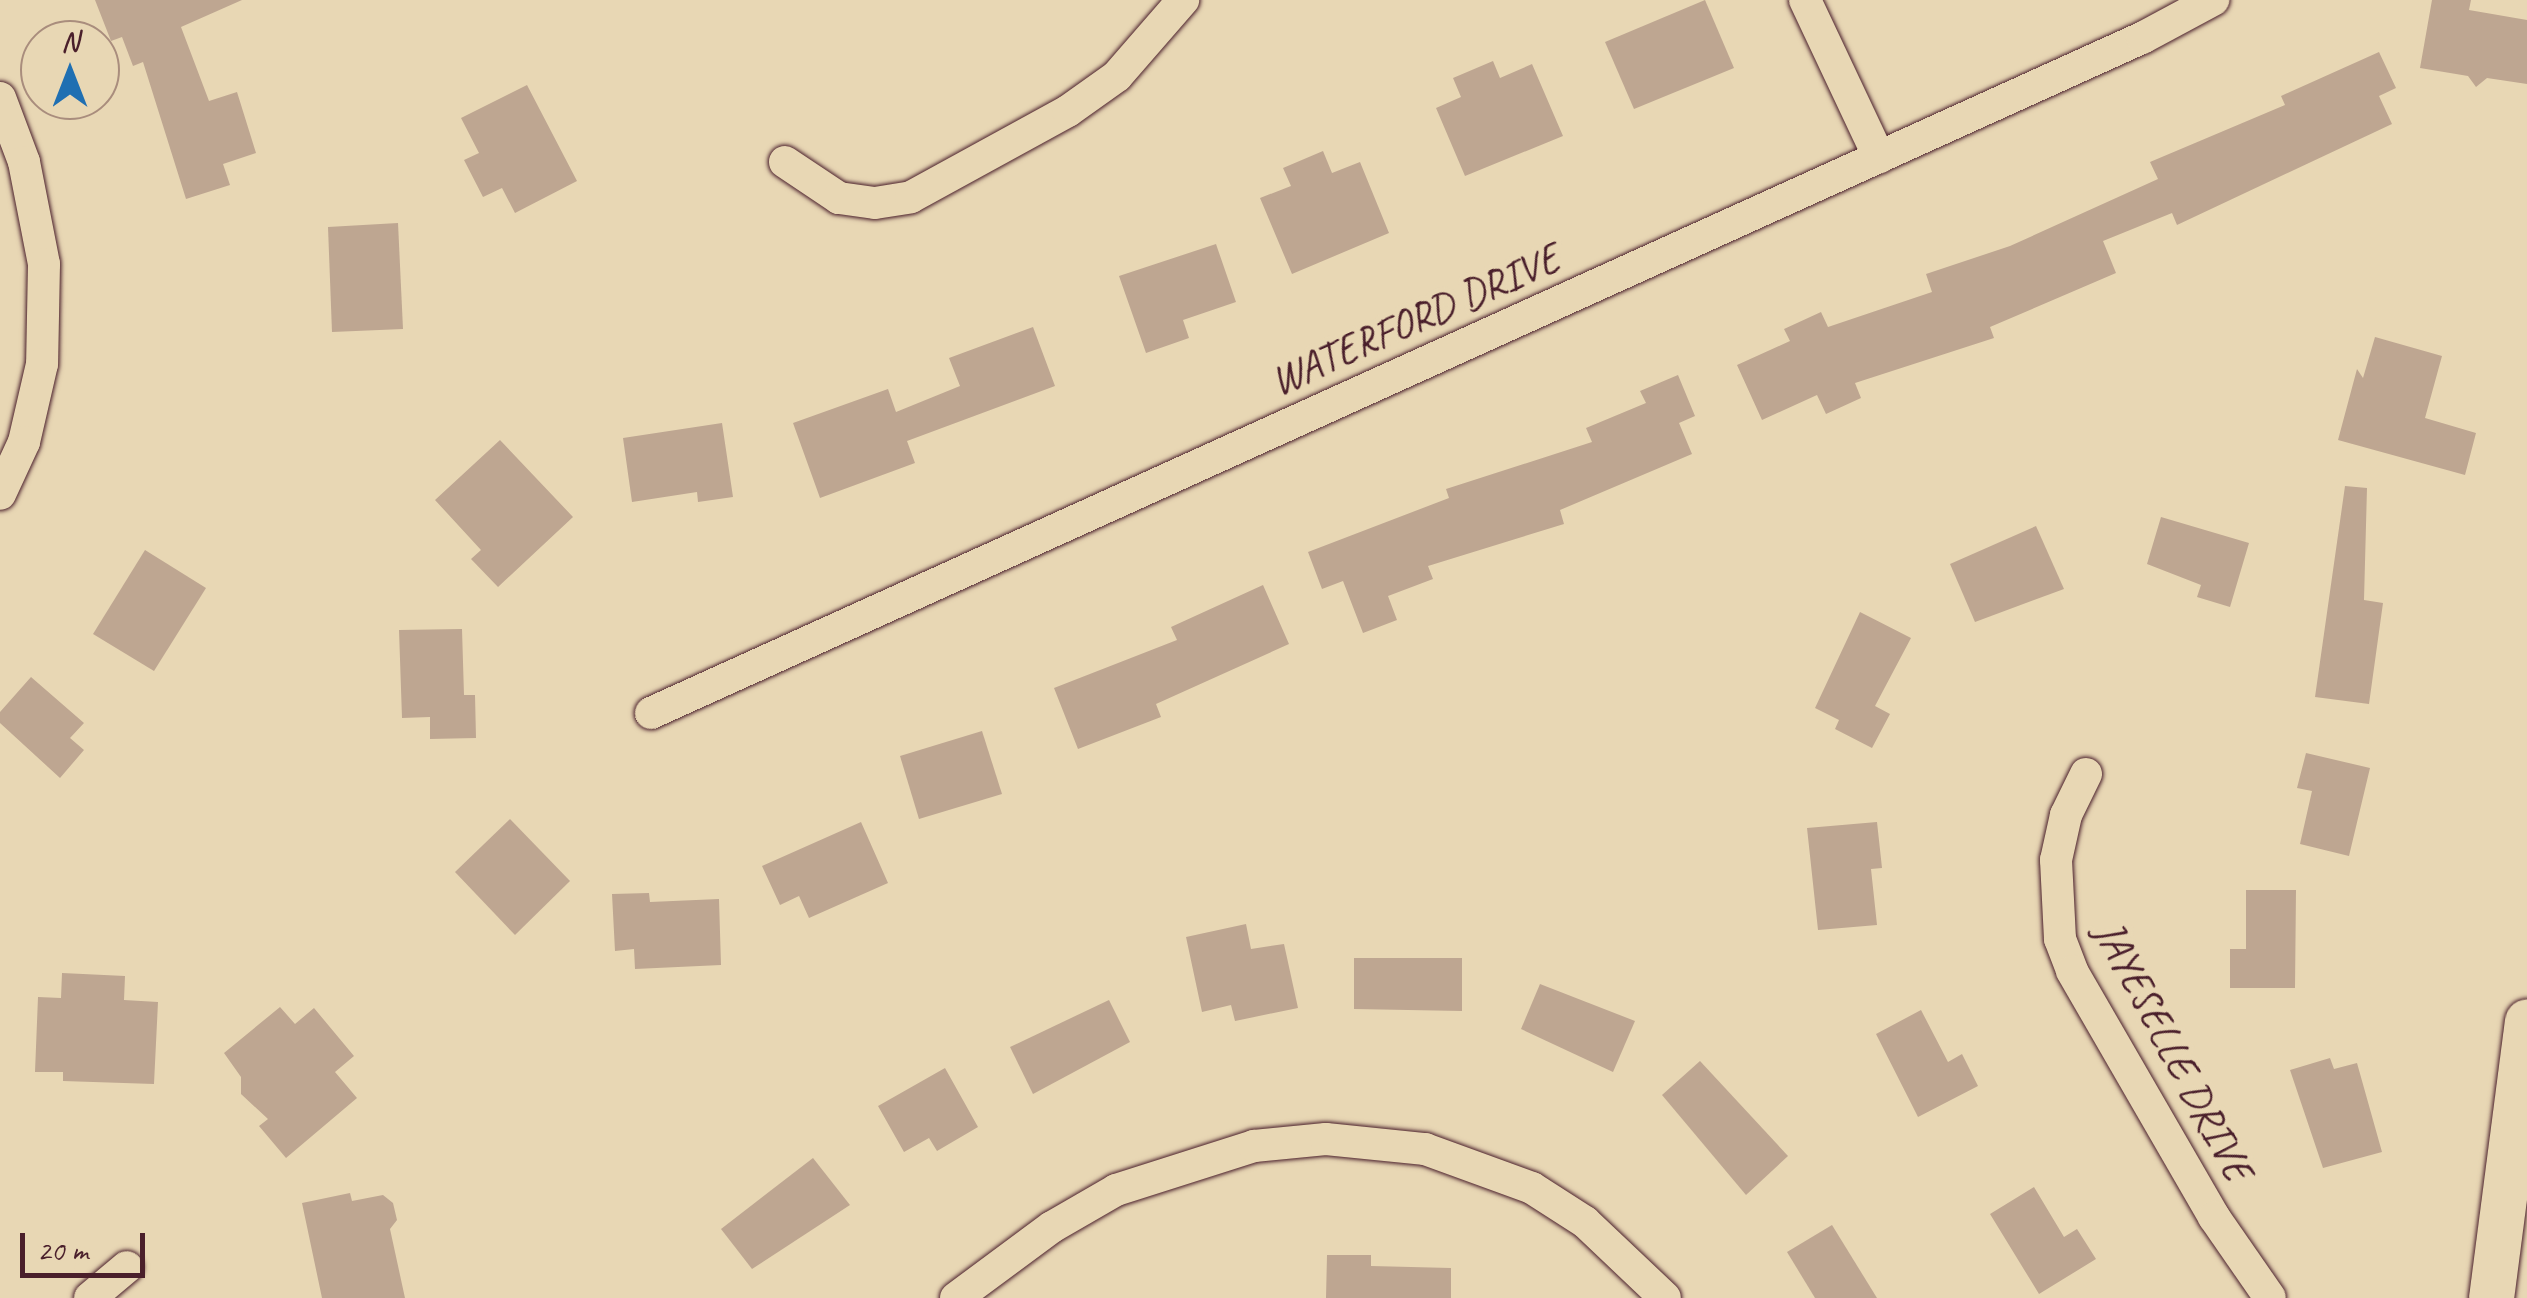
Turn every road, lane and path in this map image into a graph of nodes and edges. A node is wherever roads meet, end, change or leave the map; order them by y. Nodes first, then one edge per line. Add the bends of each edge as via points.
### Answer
1 (1183, 0) edge
2 (1805, 0) edge
3 (2213, 0) edge
4 (0, 98) edge
5 (1879, 157) junction
6 (786, 162) dead end
7 (0, 494) edge
8 (650, 713) dead end
9 (2086, 774) dead end
10 (2527, 1021) edge
11 (127, 1267) dead end
12 (963, 1296) edge
13 (90, 1298) edge
14 (1664, 1298) edge
15 (2270, 1298) edge
16 (2490, 1298) edge

1 - 6 street via 1117,76 1068,111 911,198 839,198
2 - 5 street
3 - 5 street, WATERFORD DRIVE
4 - 7 street via 24,162 44,264 39,382 24,442
5 - 8 street, WATERFORD DRIVE
9 - 15 street, JAYESELLE DRIVE via 2066,815 2056,860 2060,940 2214,1217
10 - 16 street
11 - 13 street
12 - 14 street via 1052,1226 1116,1190 1254,1146 1326,1139 1426,1149 1532,1188 1585,1222

